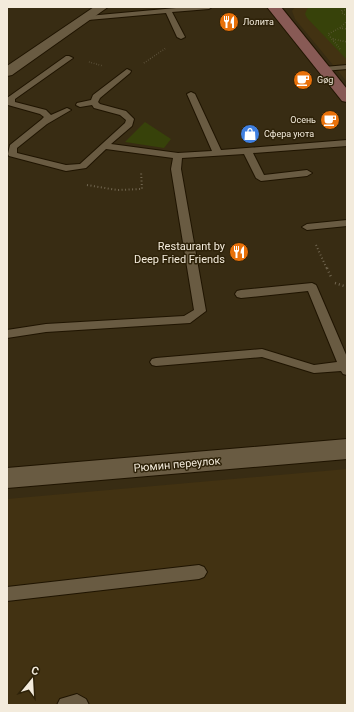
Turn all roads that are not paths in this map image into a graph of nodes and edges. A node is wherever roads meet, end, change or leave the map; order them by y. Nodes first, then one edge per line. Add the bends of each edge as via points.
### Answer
1 (102, 7) edge
2 (209, 7) edge
3 (276, 8) edge
4 (168, 10) junction
5 (88, 18) junction
6 (181, 38) road end
7 (69, 58) dead end
8 (347, 67) edge
9 (324, 69) junction
10 (127, 71) dead end
11 (7, 72) edge
12 (192, 94) dead end
13 (347, 98) edge
14 (94, 102) junction
15 (80, 105) dead end
16 (67, 110) dead end
17 (44, 122) junction
18 (347, 143) edge
19 (104, 146) junction
20 (247, 150) junction
21 (218, 154) junction
22 (178, 156) junction
23 (307, 173) dead end
24 (347, 223) edge
25 (307, 227) road end
26 (241, 294) dead end
27 (7, 334) edge
28 (156, 362) dead end
29 (346, 369) edge
30 (347, 449) edge
31 (7, 478) edge
32 (199, 572) dead end
33 (7, 594) edge
34 (66, 705) edge
35 (80, 705) edge

1 - 5 street
2 - 4 lane
3 - 9 main road
4 - 5 lane
4 - 6 lane
5 - 11 street
7 - 17 lane via 11,98 11,103 43,112 48,116
8 - 9 lane
9 - 13 main road
10 - 14 lane via 96,97
12 - 21 lane
14 - 15 lane
14 - 19 lane via 97,106 122,113 130,119 129,124
16 - 17 lane
17 - 19 lane via 13,147 12,154 66,168 83,166
18 - 20 lane
19 - 22 lane
20 - 21 lane
20 - 23 lane via 261,178
21 - 22 lane
22 - 27 lane via 176,169 200,311 186,320 46,328
24 - 25 lane
26 - 29 lane via 312,287
28 - 29 lane via 262,353 314,369
30 - 31 street, Рюмин переулок
32 - 33 lane
34 - 35 lane

